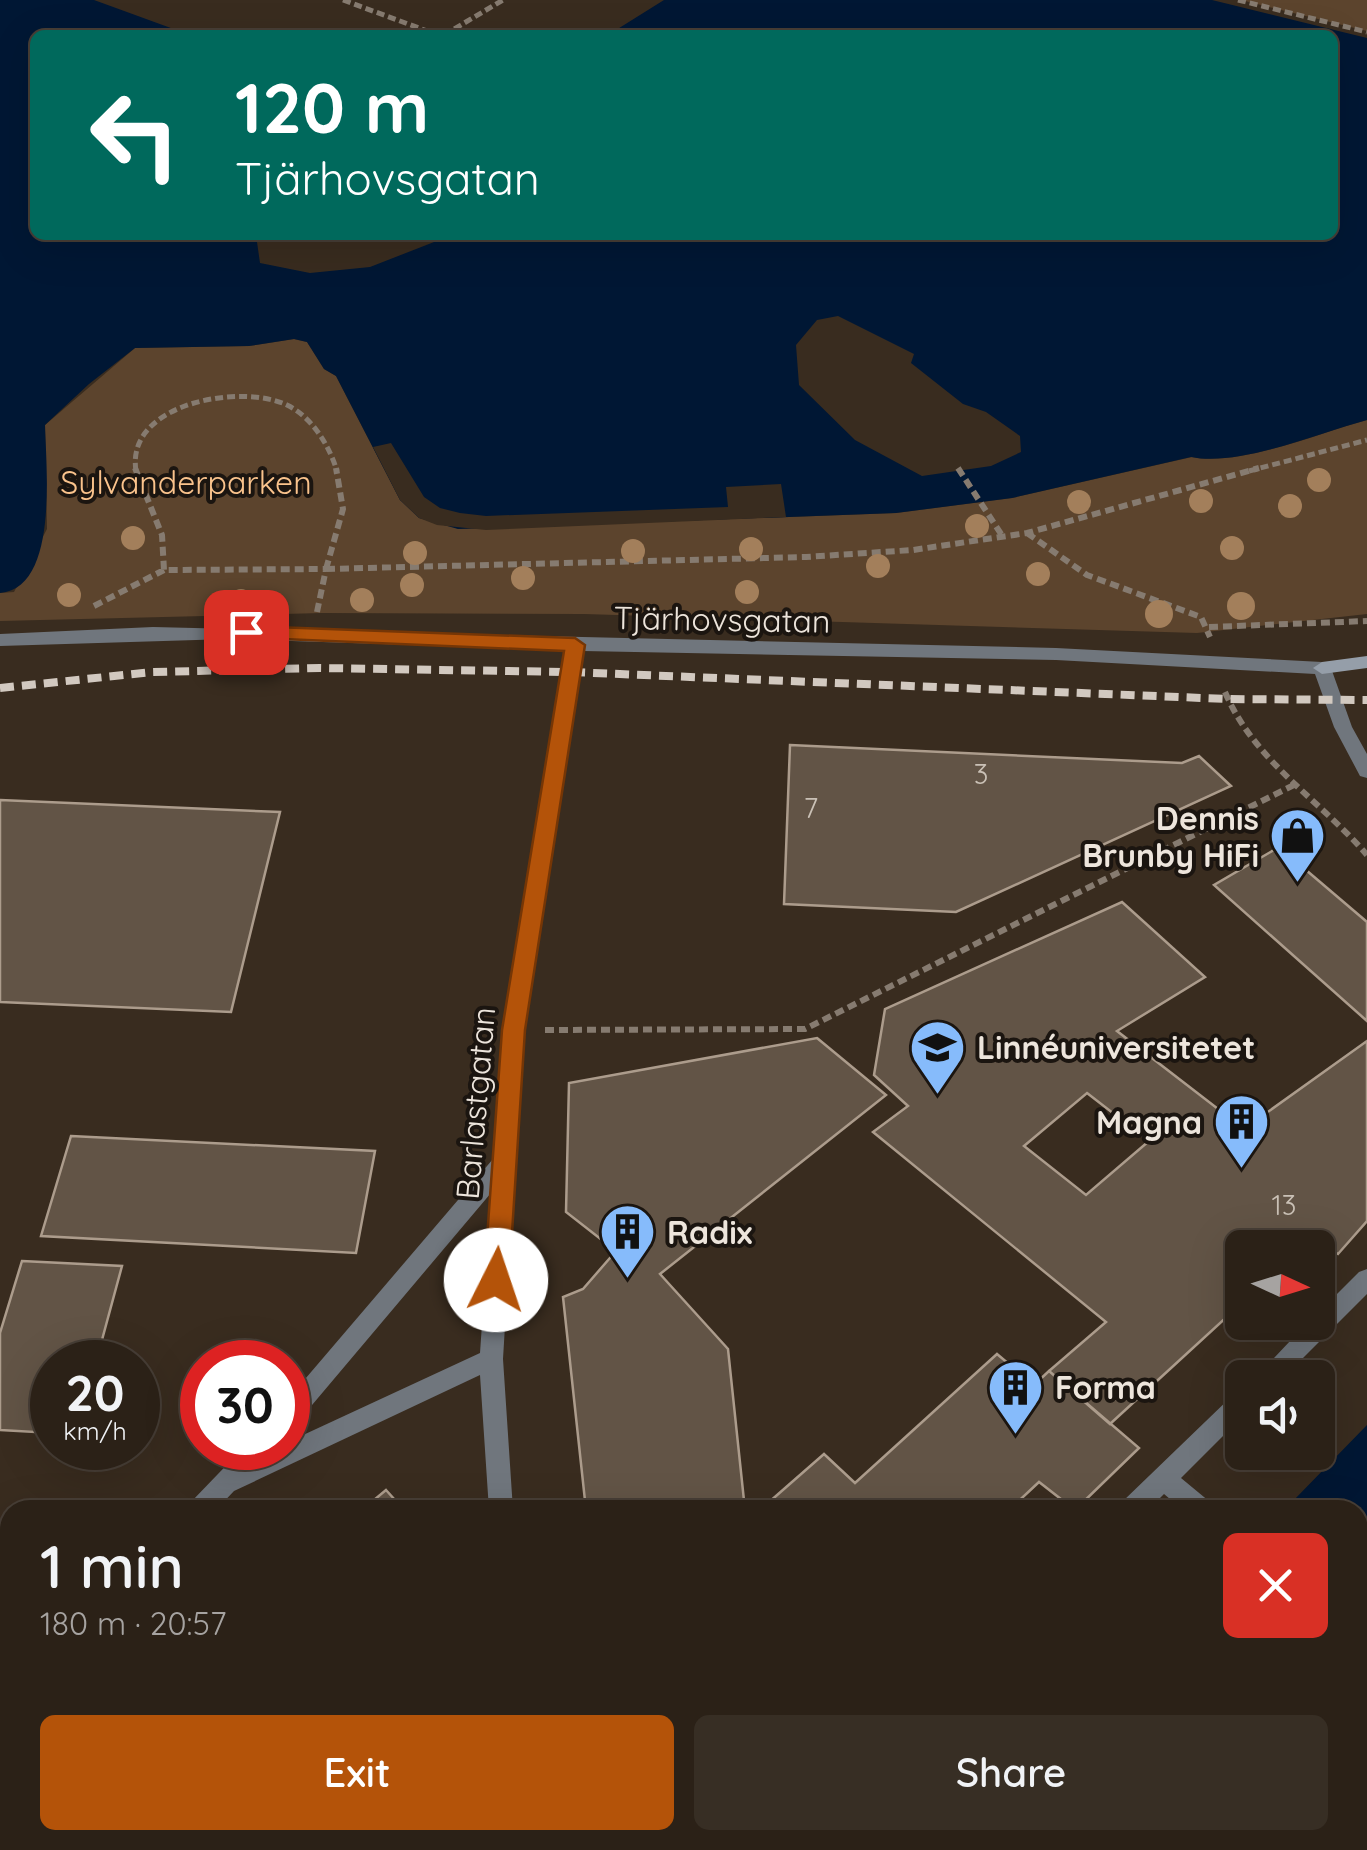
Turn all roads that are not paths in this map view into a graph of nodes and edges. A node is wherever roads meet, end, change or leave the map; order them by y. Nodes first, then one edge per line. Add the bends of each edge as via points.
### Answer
1 (0, 640) edge
2 (575, 645) junction
3 (1367, 662) edge
4 (1322, 668) junction
5 (1367, 771) edge
6 (505, 1162) junction
7 (1367, 1279) edge
8 (491, 1360) junction
9 (1285, 1360) edge
10 (310, 1390) edge
11 (1225, 1419) edge
12 (237, 1470) edge
13 (1166, 1480) junction
14 (225, 1483) junction
15 (209, 1500) edge
16 (500, 1500) edge
17 (1143, 1500) edge
18 (1189, 1500) edge

1 - 2 street, Tjärhovsgatan via 313,632
2 - 4 street, Tjärhovsgatan
2 - 6 street, Barlastgatan via 514,1030
3 - 4 main road
4 - 5 street
6 - 8 street, Barlastgatan
6 - 10 street
7 - 9 street
8 - 14 street
8 - 16 street, Barlastgatan
11 - 13 street
12 - 14 street
13 - 17 street
13 - 18 street
14 - 15 street

